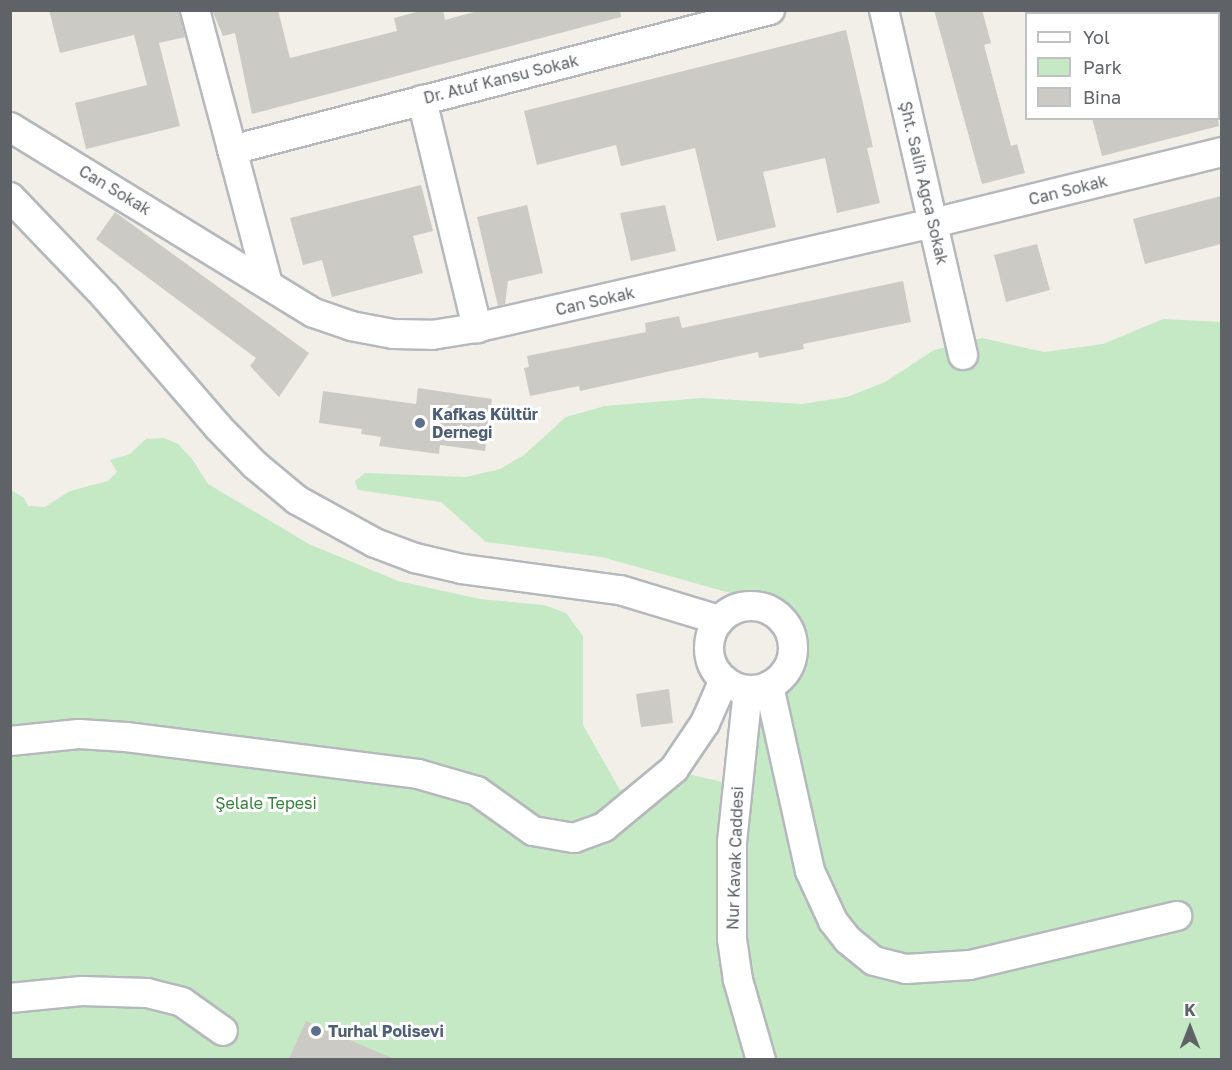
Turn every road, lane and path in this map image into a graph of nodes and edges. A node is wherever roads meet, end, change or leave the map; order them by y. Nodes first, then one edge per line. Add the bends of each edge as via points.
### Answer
1 (195, 10) edge
2 (770, 10) edge
3 (884, 10) edge
4 (422, 100) junction
5 (10, 127) edge
6 (232, 150) junction
7 (1221, 152) edge
8 (10, 197) edge
9 (933, 223) junction
10 (268, 284) junction
11 (477, 328) junction
12 (963, 355) dead end
13 (719, 620) junction
14 (747, 686) junction
15 (10, 741) edge
16 (1178, 916) dead end
17 (10, 998) edge
18 (223, 1031) dead end
19 (761, 1059) edge

1 - 6 street
2 - 4 street, Dr. Atuf Kansu Sokak
3 - 9 street, Şht. Salih Ağca Sokak
4 - 6 street, Dr. Atuf Kansu Sokak
4 - 11 street
5 - 10 street, Can Sokak
6 - 10 street
7 - 9 street, Can Sokak
8 - 13 street via 105,296 218,427 297,500 375,543 415,558 462,569 620,590
9 - 11 street, Can Sokak
9 - 12 street, Şht. Salih Ağca Sokak
10 - 11 street, Can Sokak via 314,312 351,326 393,334 432,335
13 - 14 street via 712,632 710,658
13 - 14 street via 742,607 755,606 779,616 788,626 793,645 791,664
14 - 15 street via 705,723 674,769 604,827 574,838 533,831 477,791 418,774 126,737 79,734
14 - 16 street via 810,871 833,921 848,940 874,961 906,969 970,965
14 - 19 street, Nur Kavak Caddesi via 732,842 732,939 738,980
17 - 18 street via 82,991 147,993 182,1002

